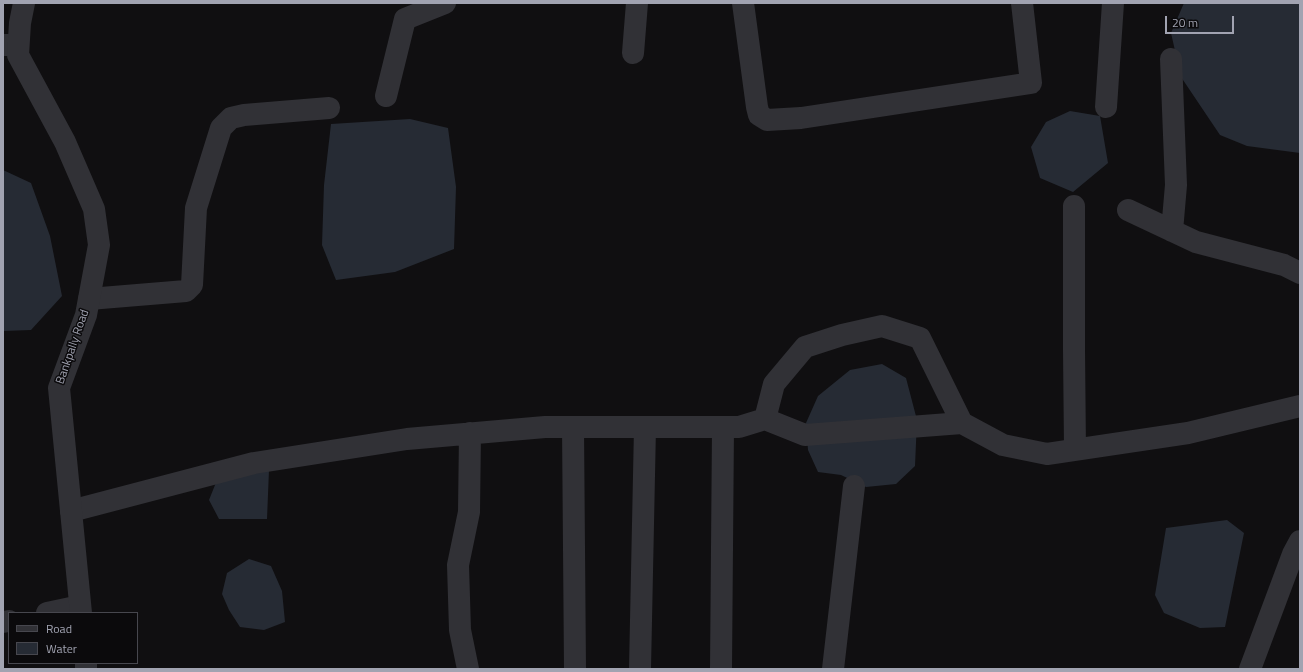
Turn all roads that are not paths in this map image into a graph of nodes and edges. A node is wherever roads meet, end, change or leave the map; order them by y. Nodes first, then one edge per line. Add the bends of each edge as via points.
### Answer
1 (24, 3) edge
2 (445, 3) edge
3 (637, 3) edge
4 (743, 3) edge
5 (1022, 3) edge
6 (1113, 3) edge
7 (11, 45) edge
8 (633, 53) dead end
9 (1171, 59) dead end
10 (386, 96) dead end
11 (1106, 107) dead end
12 (329, 108) dead end
13 (1074, 206) dead end
14 (1128, 210) dead end
15 (1172, 231) junction
16 (1300, 273) edge
17 (89, 299) junction
18 (1300, 406) edge
19 (765, 419) junction
20 (962, 422) junction
21 (723, 426) junction
22 (573, 427) junction
23 (645, 427) junction
24 (470, 433) junction
25 (1076, 449) junction
26 (854, 486) dead end
27 (70, 511) junction
28 (1300, 541) edge
29 (81, 610) edge
30 (58, 612) edge
31 (468, 669) edge
32 (575, 669) edge
33 (640, 669) edge
34 (721, 669) edge
35 (833, 669) edge
36 (1250, 669) edge

1 - 7 street, Bankpally Road via 20,23
2 - 10 street via 405,19
3 - 8 street
4 - 5 street via 757,107 759,115 767,120 800,118 1031,83
6 - 11 street
7 - 17 street, Bankpally Road via 65,142 94,209 99,245
9 - 15 street via 1176,185
12 - 17 street via 244,115 231,118 222,128 196,208 190,288 186,291
13 - 25 street
14 - 15 street
15 - 16 street via 1196,242 1284,265
17 - 27 street, Bankpally Road via 86,315 58,388
18 - 25 street via 1188,433
19 - 20 street via 806,435
19 - 20 street via 774,384 805,347 882,326 920,338
19 - 21 street via 738,427
20 - 25 street via 1003,445 1047,454
21 - 23 street
21 - 34 street
22 - 23 street
22 - 24 street
22 - 32 street
23 - 33 street
24 - 27 street via 407,439 254,463
24 - 31 street via 469,512 458,565 460,630
26 - 35 street
27 - 29 street, Bankpally Road
28 - 36 street
29 - 30 street

